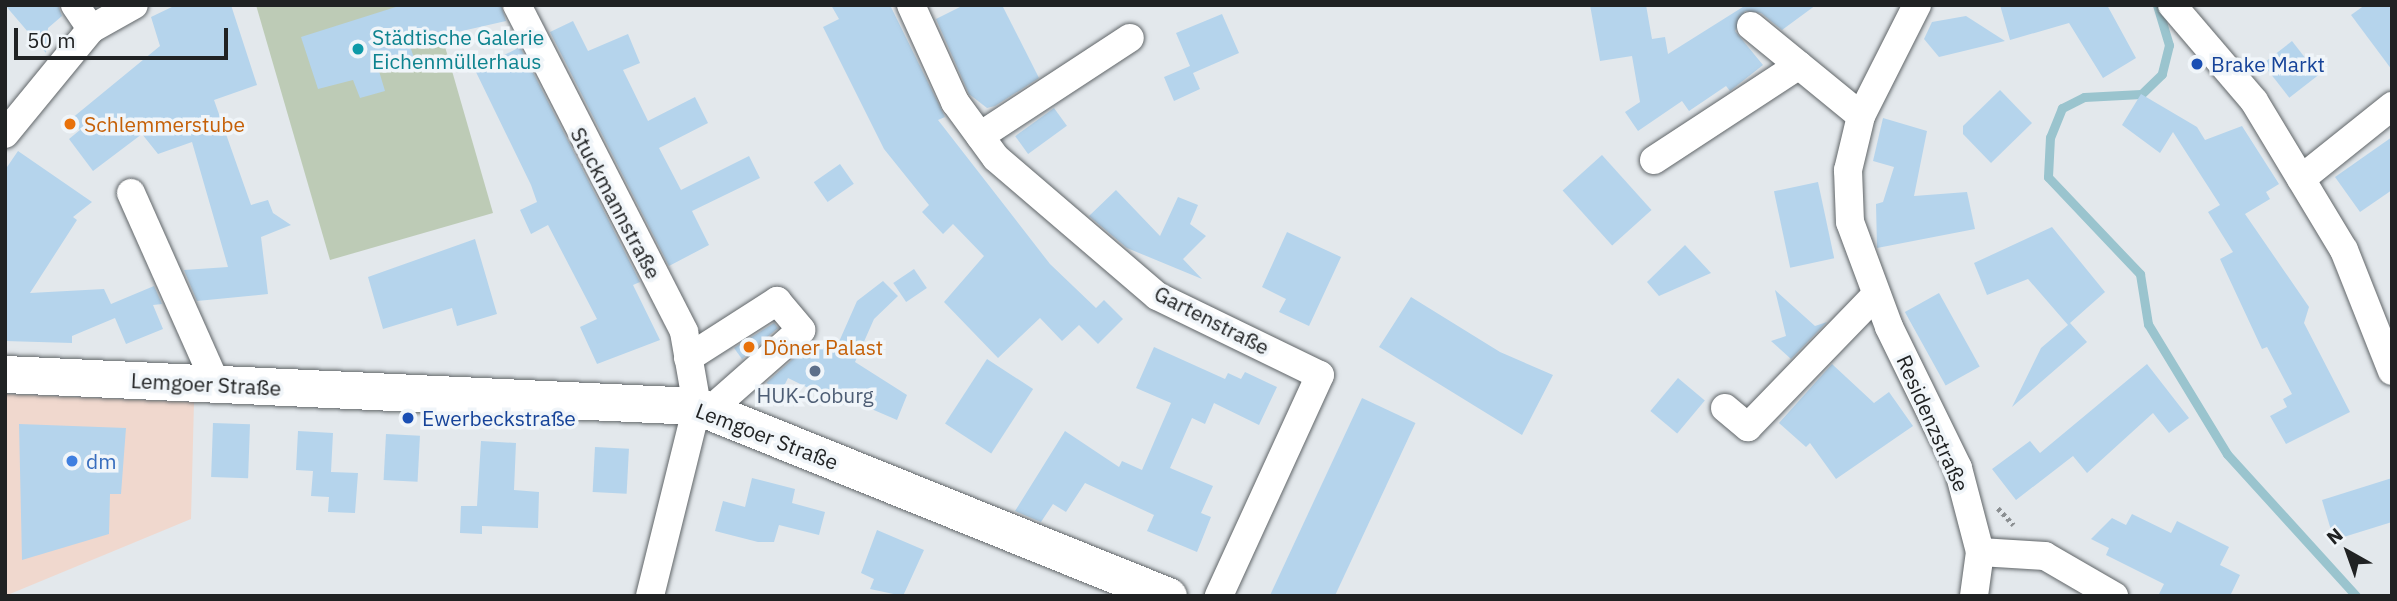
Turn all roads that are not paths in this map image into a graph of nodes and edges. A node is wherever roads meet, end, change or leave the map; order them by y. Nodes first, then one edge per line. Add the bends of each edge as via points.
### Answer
1 (75, 5) edge
2 (134, 5) edge
3 (517, 5) edge
4 (911, 5) edge
5 (1917, 5) edge
6 (2172, 5) edge
7 (1751, 26) dead end
8 (91, 29) junction
9 (1130, 38) dead end
10 (1799, 65) junction
11 (2392, 106) edge
12 (1861, 116) junction
13 (5, 134) edge
14 (980, 136) junction
15 (1654, 160) dead end
16 (2301, 178) junction
17 (131, 193) dead end
18 (1876, 295) junction
19 (688, 358) junction
20 (2392, 371) edge
21 (5, 374) edge
22 (216, 384) junction
23 (1725, 408) dead end
24 (703, 409) junction
25 (1980, 552) junction
26 (650, 596) edge
27 (1168, 596) edge
28 (1219, 596) edge
29 (1974, 596) edge
30 (2114, 596) edge

1 - 8 street
2 - 8 street
3 - 19 street, Stuckmannstraße via 684,332
4 - 14 street, Gartenstraße via 954,102
5 - 12 street, Residenzstraße
6 - 16 street via 2254,101
7 - 10 street
8 - 13 street
9 - 14 street
10 - 12 street
10 - 15 street
11 - 16 street
12 - 18 street, Residenzstraße via 1848,170 1850,222
14 - 28 street, Gartenstraße via 996,158 1157,296 1320,375
16 - 20 street via 2344,250
17 - 22 street
18 - 23 street via 1748,427
18 - 25 street, Residenzstraße via 1958,468
19 - 24 street, Stuckmannstraße
19 - 24 street via 777,301 801,330
21 - 22 main road, Lemgoer Straße
22 - 24 main road, Lemgoer Straße
24 - 26 street
24 - 27 main road, Lemgoer Straße
25 - 29 street, Residenzstraße
25 - 30 street via 2045,556

